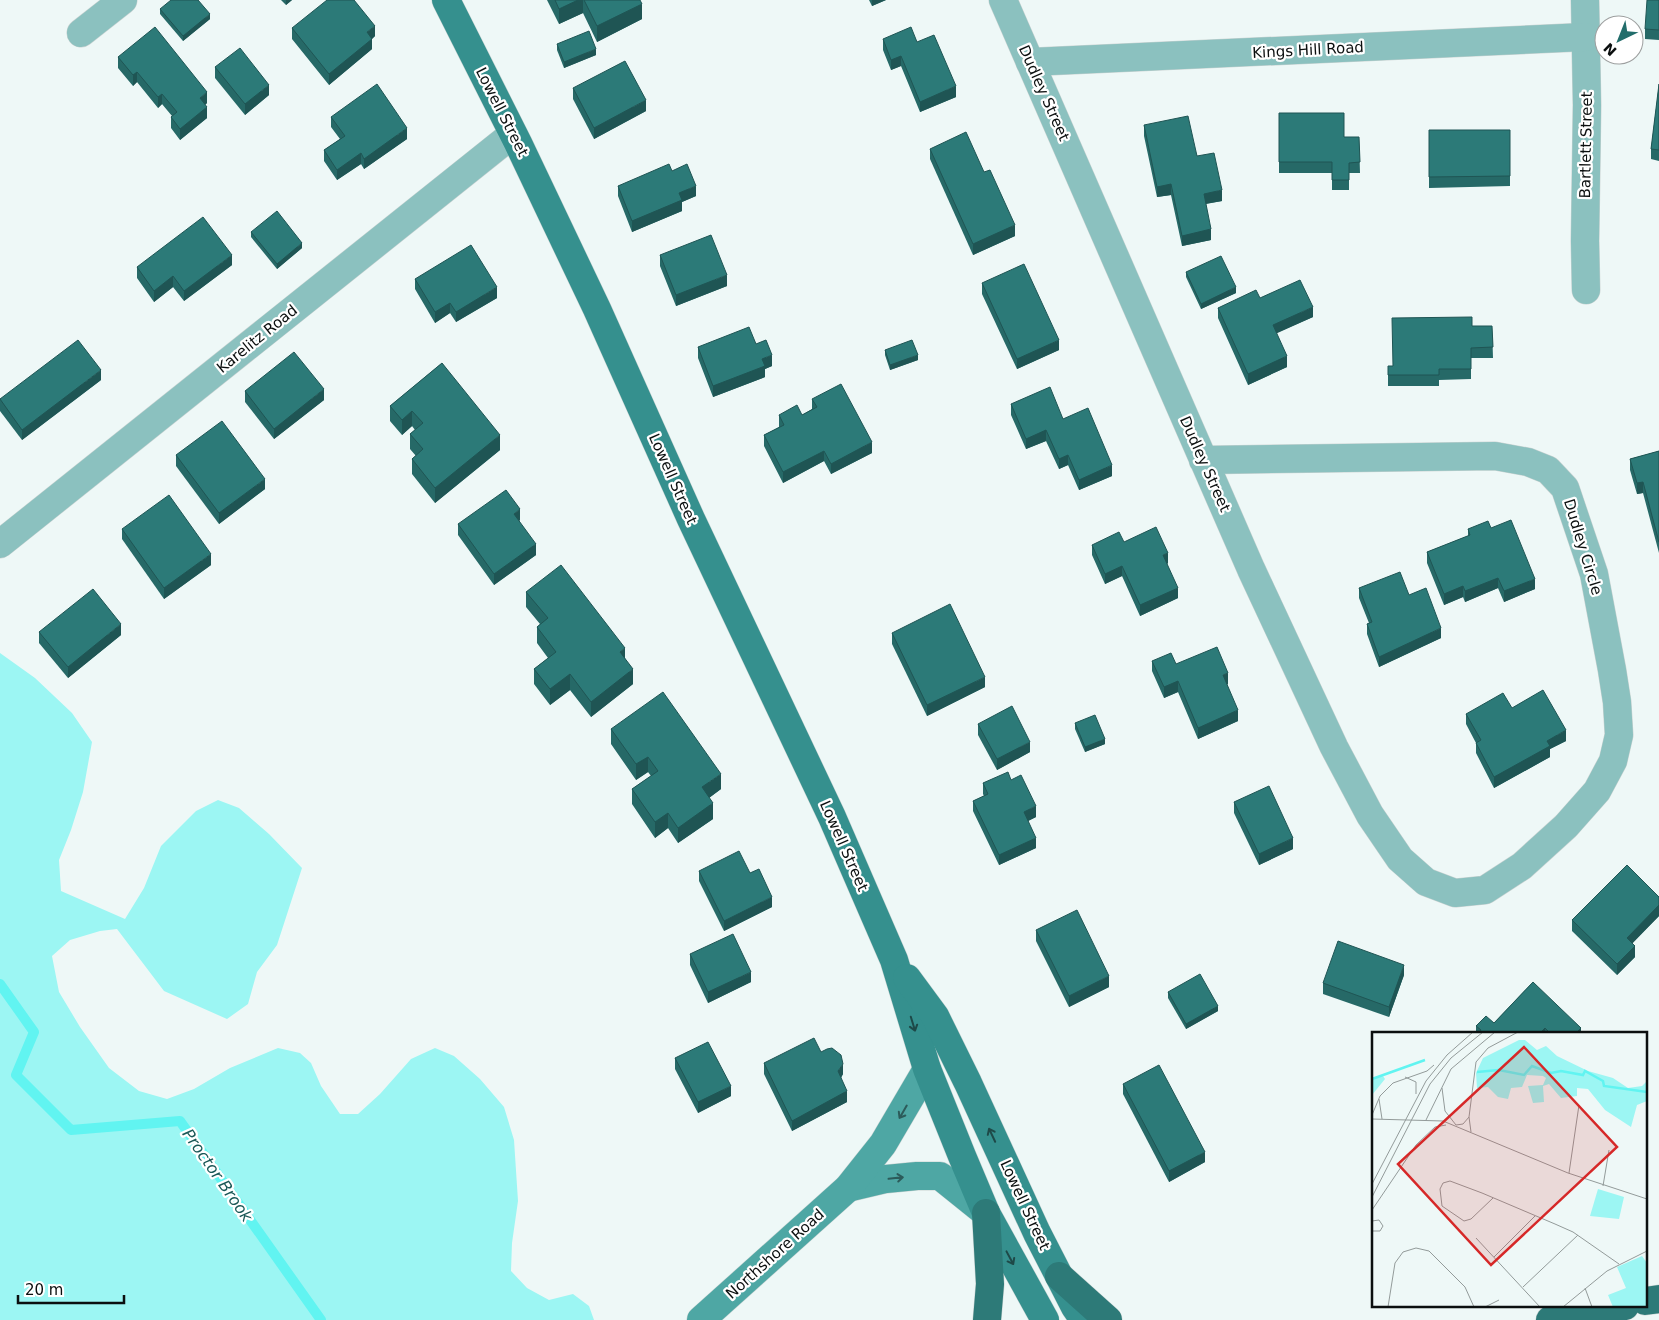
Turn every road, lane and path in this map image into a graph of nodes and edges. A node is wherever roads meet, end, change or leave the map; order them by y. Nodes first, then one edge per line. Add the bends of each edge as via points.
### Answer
1 (123, 0) edge
2 (446, 0) edge
3 (1003, 0) edge
4 (1585, 0) edge
5 (81, 33) dead end
6 (1585, 37) junction
7 (1030, 62) junction
8 (514, 134) junction
9 (1586, 290) dead end
10 (1203, 460) junction
11 (0, 544) edge
12 (1455, 893) joint
13 (894, 960) junction
14 (927, 1070) junction
15 (848, 1188) junction
16 (986, 1213) junction
17 (1059, 1276) junction
18 (1659, 1299) edge
19 (1646, 1301) edge
20 (1617, 1308) edge
21 (701, 1320) edge
22 (987, 1320) edge
23 (1045, 1320) edge
24 (1084, 1320) edge
25 (1108, 1320) edge
26 (1550, 1320) edge

1 - 5 street
2 - 8 main road, Lowell Street
3 - 7 street, Dudley Street
4 - 6 street, Bartlett Street
6 - 7 street, Kings Hill Road
6 - 9 street, Bartlett Street
7 - 10 street, Dudley Street
8 - 11 street, Karelitz Road
8 - 13 main road, Lowell Street via 832,817
10 - 12 street, Dudley Street via 1330,738 1370,815 1400,859 1426,882
10 - 12 street, Dudley Circle via 1495,456 1528,462 1548,470 1565,488 1594,574 1612,670 1619,735 1612,761 1597,791 1566,826 1522,866 1485,890
13 -> 14 main road, Lowell Street
17 -> 13 main road, Lowell Street via 935,1016
14 -> 15 street, Northshore Road via 883,1144
14 - 16 main road, Lowell Street
15 -> 16 street, Northshore Road via 886,1179 940,1176
15 - 21 street, Northshore Road
16 - 22 highway via 990,1284
16 -> 23 main road, Lowell Street
17 - 24 main road, Lowell Street
17 - 25 highway
18 - 19 highway
20 - 26 highway

